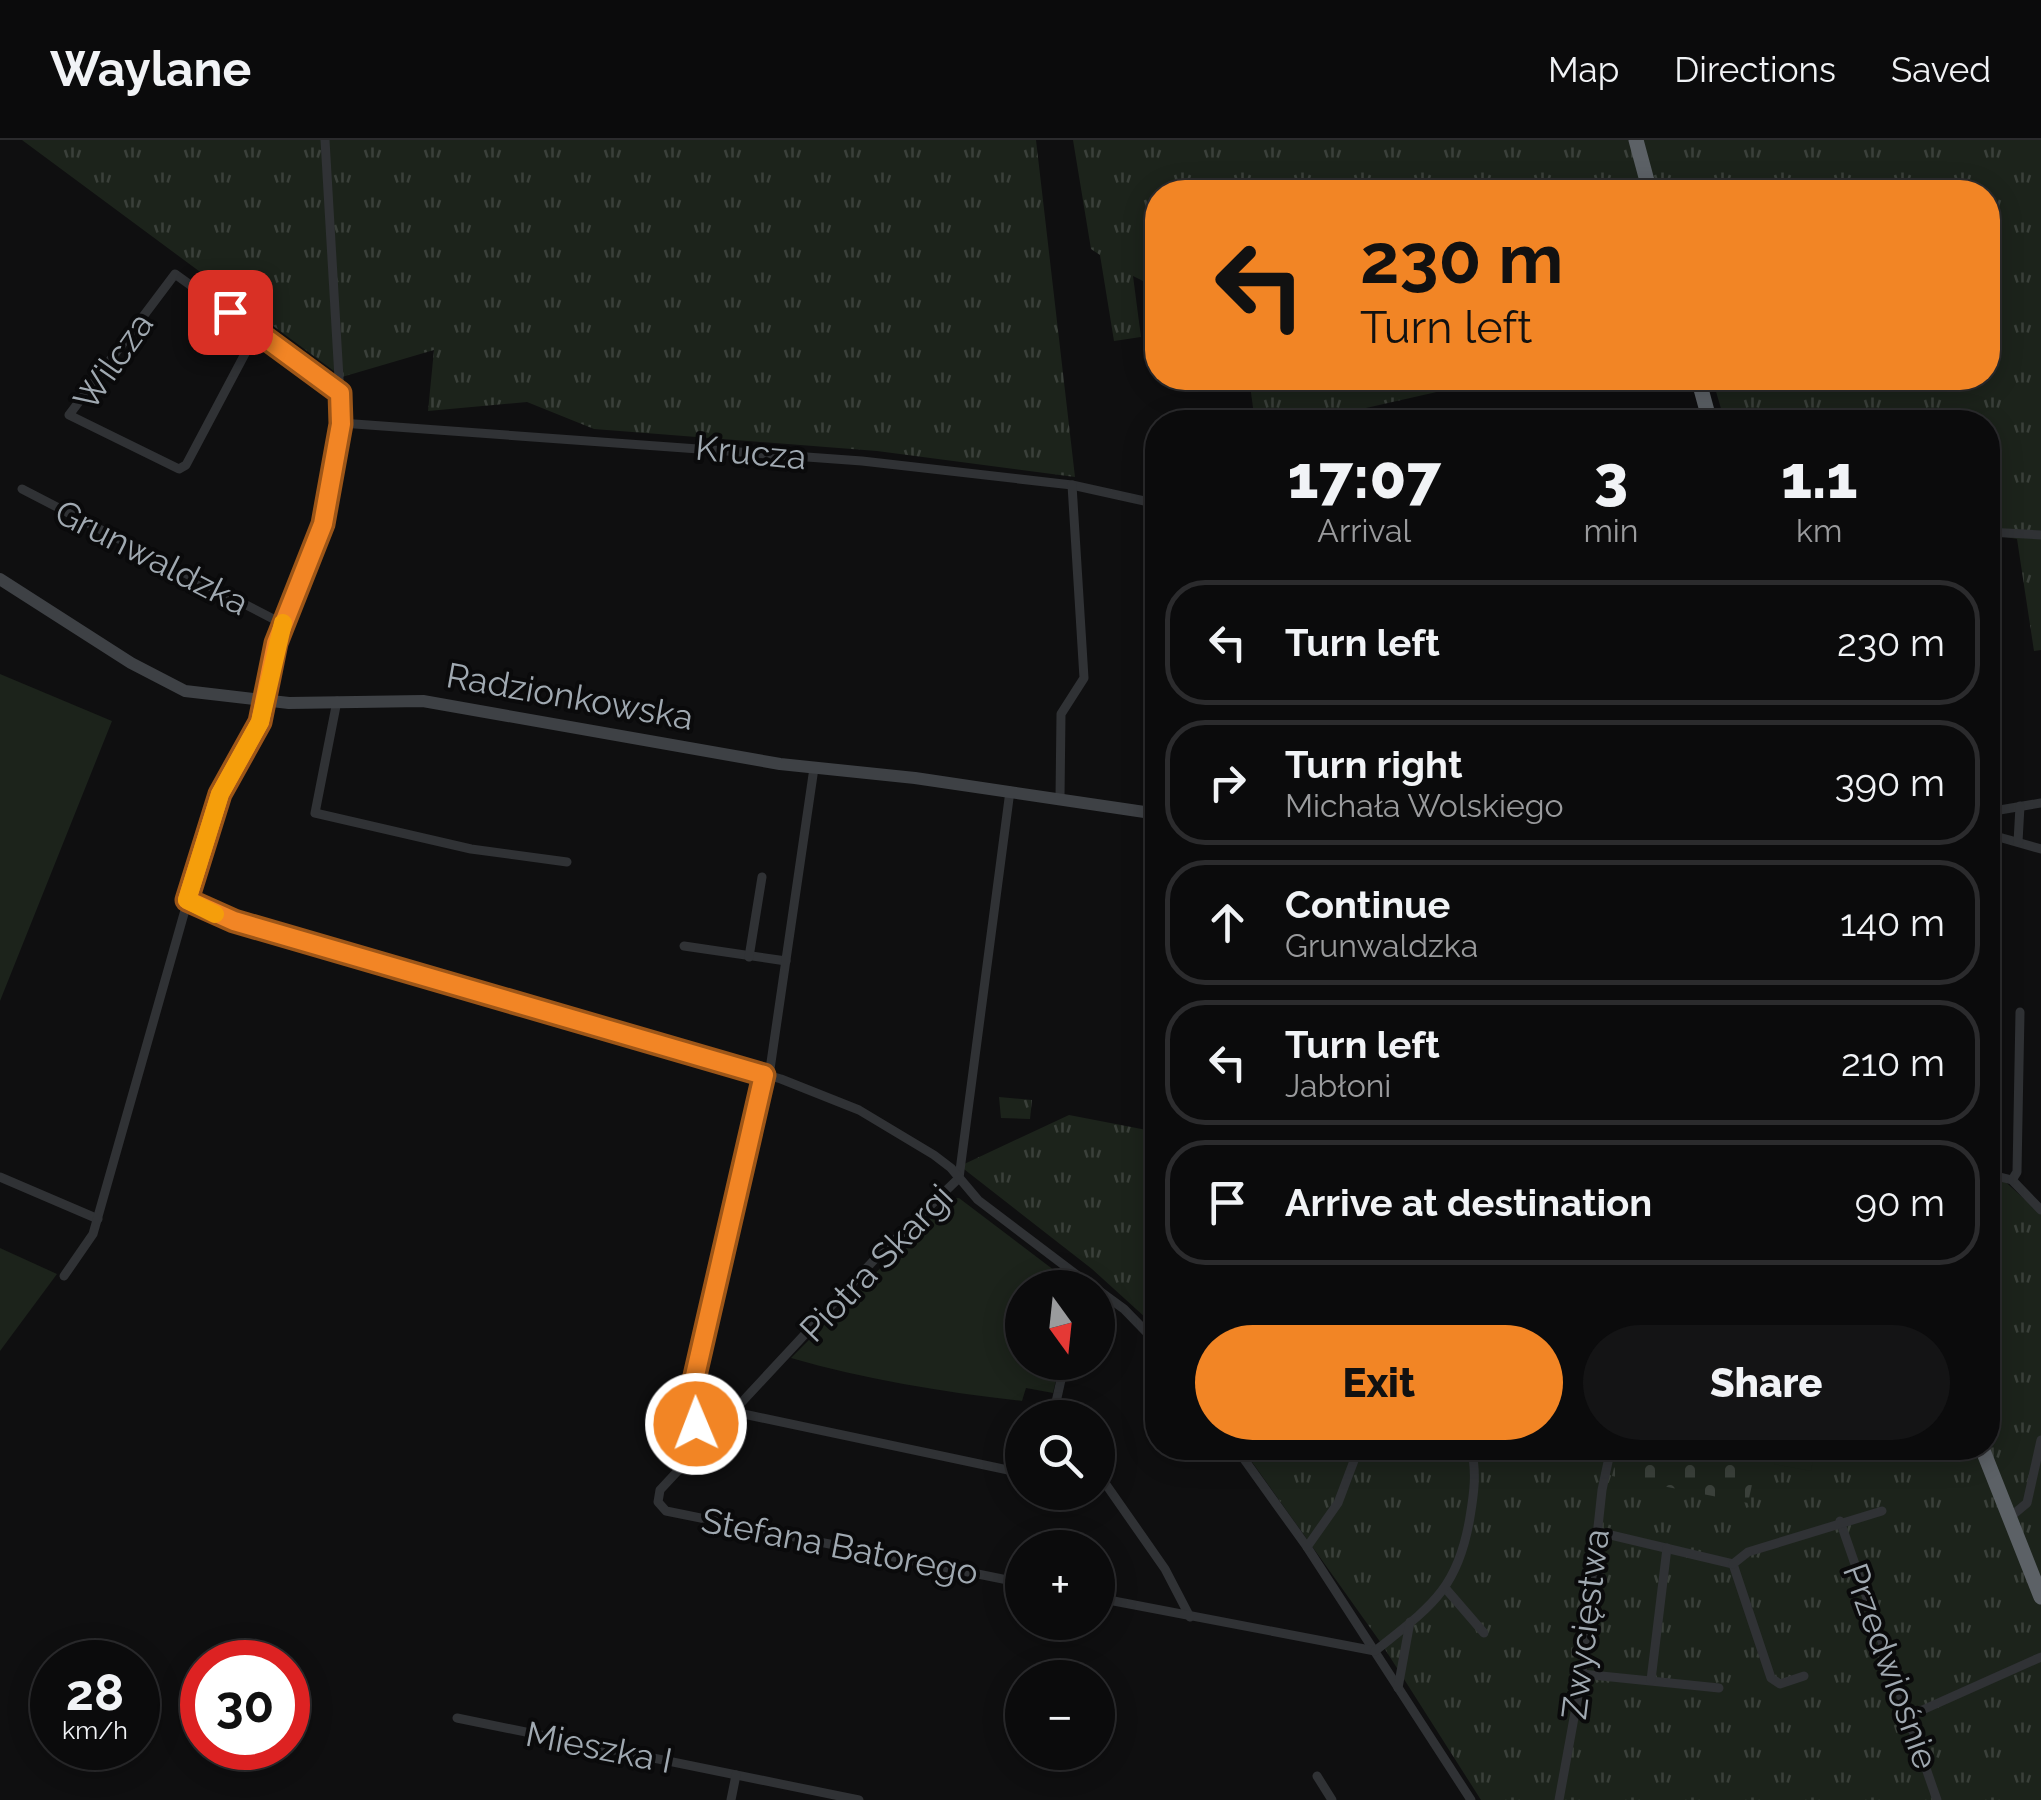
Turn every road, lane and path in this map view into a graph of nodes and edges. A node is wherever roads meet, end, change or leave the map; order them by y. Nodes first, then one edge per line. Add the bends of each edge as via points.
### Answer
1 (325, 140) edge
2 (1636, 140) edge
3 (1647, 180) edge
4 (257, 332) junction
5 (340, 393) junction
6 (341, 424) junction
7 (1072, 484) junction
8 (22, 489) dead end
9 (1145, 501) edge
10 (2000, 533) edge
11 (2041, 535) edge
12 (0, 579) edge
13 (283, 624) junction
14 (338, 701) junction
15 (266, 702) junction
16 (814, 768) junction
17 (1010, 792) junction
18 (1060, 798) junction
19 (2041, 803) edge
20 (2020, 806) junction
21 (2000, 810) edge
22 (1145, 812) edge
23 (2000, 837) edge
24 (2018, 842) junction
25 (2041, 849) edge
26 (567, 862) dead end
27 (762, 877) dead end
28 (187, 900) junction
29 (684, 946) dead end
30 (749, 957) junction
31 (786, 962) junction
32 (2020, 1012) dead end
33 (767, 1076) junction
34 (0, 1177) edge
35 (2000, 1177) edge
36 (959, 1178) junction
37 (2012, 1180) junction
38 (2041, 1210) edge
39 (98, 1219) junction
40 (1065, 1270) edge
41 (64, 1276) dead end
42 (1115, 1302) edge
43 (1145, 1330) edge
44 (734, 1412) junction
45 (2041, 1440) edge
46 (703, 1445) junction
47 (1245, 1460) edge
48 (1354, 1460) edge
49 (1473, 1460) edge
50 (1609, 1460) edge
51 (1987, 1460) edge
52 (1005, 1469) edge
53 (1115, 1498) edge
54 (659, 1505) joint
55 (1882, 1510) dead end
56 (2009, 1518) junction
57 (1841, 1527) junction
58 (1598, 1532) junction
59 (1307, 1547) junction
60 (1668, 1548) junction
61 (1734, 1564) junction
62 (1005, 1580) edge
63 (1446, 1589) junction
64 (2041, 1597) edge
65 (1115, 1602) edge
66 (1190, 1617) junction
67 (1410, 1622) junction
68 (1484, 1634) dead end
69 (1375, 1652) junction
70 (2041, 1657) edge
71 (1582, 1674) junction
72 (1804, 1676) dead end
73 (1651, 1680) junction
74 (1398, 1688) junction
75 (1719, 1688) dead end
76 (1909, 1716) junction
77 (457, 1718) dead end
78 (736, 1775) junction
79 (1317, 1776) dead end
80 (730, 1800) edge
81 (859, 1800) edge
82 (1332, 1800) edge
83 (1471, 1800) edge
84 (1562, 1800) edge
85 (1937, 1800) edge

1 - 5 street, Grunwaldzka
2 - 3 highway
4 - 4 street, Wilcza via 179,469 69,415 176,274
4 - 5 street
5 - 6 street, Grunwaldzka
6 - 7 street, Krucza via 862,461
6 - 13 street, Grunwaldzka via 323,524
7 - 9 street, Krucza
7 - 18 street via 1084,678 1061,714
8 - 13 street, Grunwaldzka
10 - 11 street
12 - 15 street, Radzionkowska via 173,687
13 - 15 street, Grunwaldzka
14 - 15 street, Radzionkowska
14 - 16 street, Radzionkowska via 440,703
14 - 26 street via 315,812
15 - 28 street, Grunwaldzka via 220,794
16 - 17 street, Radzionkowska
16 - 31 street
17 - 18 street, Radzionkowska
17 - 36 street, Piotra Skargi
18 - 22 street, Radzionkowska
19 - 20 street
20 - 21 street
20 - 24 street
23 - 24 street
24 - 25 street
27 - 30 street
28 - 33 street via 234,921
28 - 39 street, Grunwaldzka
29 - 30 street
30 - 31 street
31 - 33 street
32 - 37 street
33 - 36 street via 858,1110 934,1155
33 - 46 street via 694,1380
34 - 39 street
35 - 37 street
36 - 40 street
36 - 44 street, Piotra Skargi
37 - 38 street
39 - 41 street, Grunwaldzka
42 - 43 street
44 - 46 street, Piotra Skargi
44 - 52 street
45 - 56 street via 2028,1504
46 - 54 street, Piotra Skargi via 660,1490
47 - 59 street
48 - 59 street via 1338,1503
49 - 63 street via 1465,1544
50 - 58 street, Zwycięstwa
51 - 56 highway
53 - 66 street via 1166,1569
54 - 62 street, Stefana Batorego
55 - 57 street
56 - 64 highway
57 - 61 street via 1748,1552
57 - 76 street, Przedwiośnie
58 - 60 street
58 - 71 street, Zwycięstwa
59 - 69 street
60 - 61 street
60 - 73 street
61 - 72 street via 1772,1678 1780,1684
63 - 67 street
63 - 68 street
65 - 66 street
66 - 69 street
67 - 69 street
67 - 74 street
69 - 74 street
70 - 76 street
71 - 73 street
71 - 84 street, Zwycięstwa
73 - 75 street
74 - 83 street
76 - 85 street, Przedwiośnie
77 - 78 street, Mieszka I
78 - 80 street
78 - 81 street, Mieszka I
79 - 82 street

